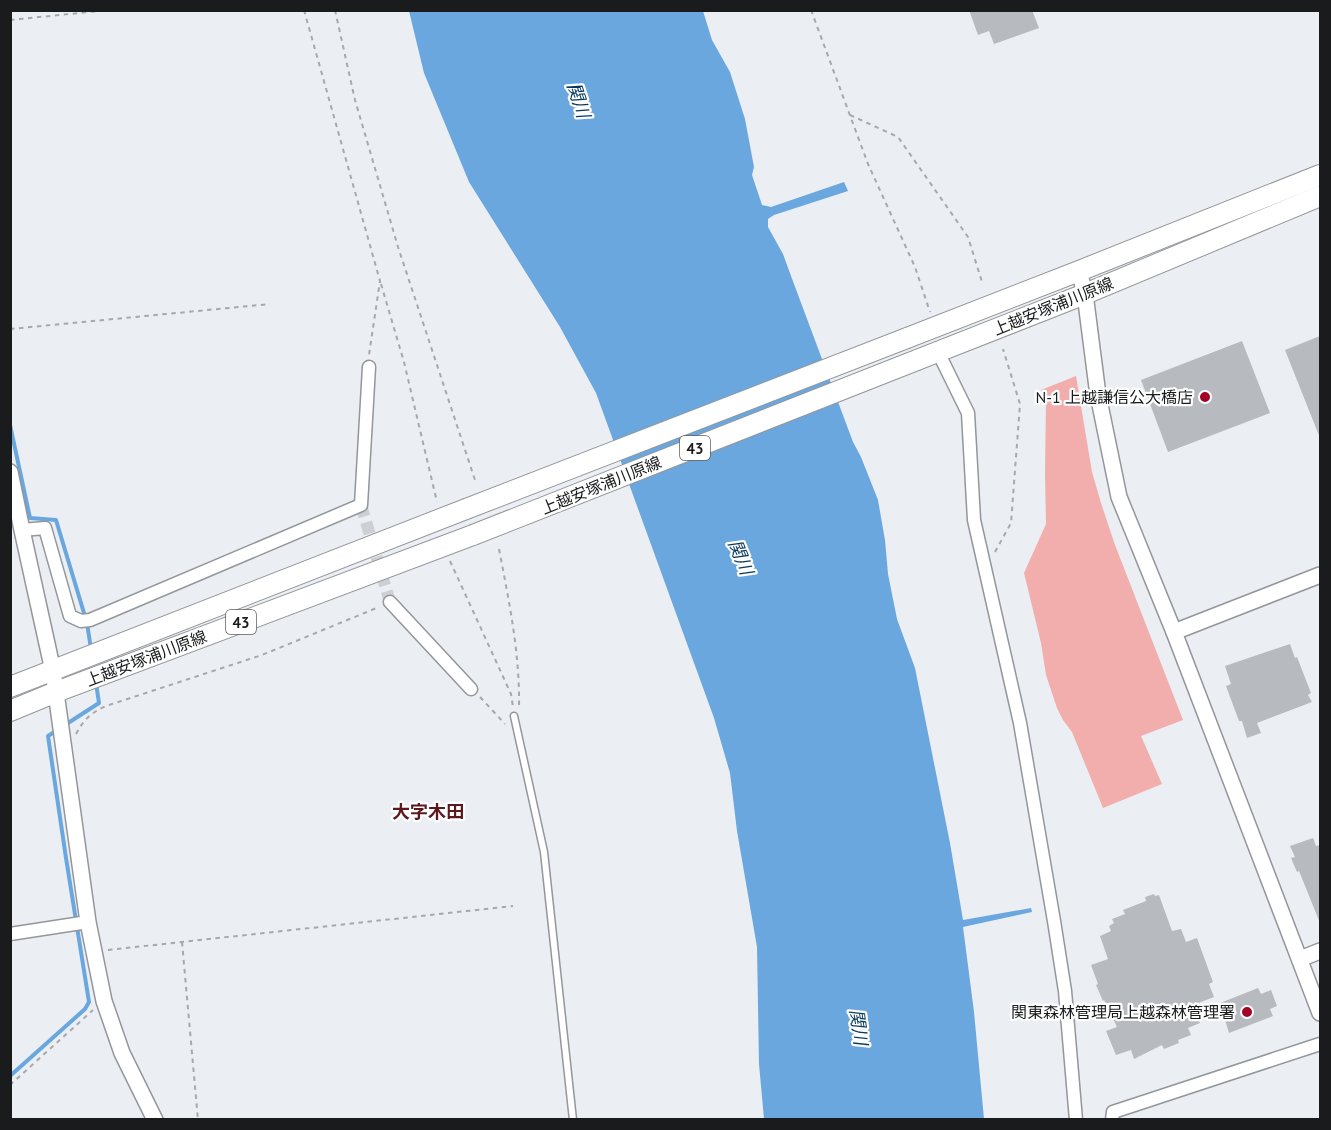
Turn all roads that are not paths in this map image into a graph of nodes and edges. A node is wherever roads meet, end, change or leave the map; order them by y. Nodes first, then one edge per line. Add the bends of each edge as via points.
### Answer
1 (1320, 175) edge
2 (1320, 196) edge
3 (1079, 271) junction
4 (1085, 294) junction
5 (938, 352) junction
6 (369, 367) road end
7 (10, 472) edge
8 (22, 530) junction
9 (1320, 575) edge
10 (390, 602) tunnel mouth
11 (1174, 632) junction
12 (53, 671) junction
13 (10, 687) edge
14 (471, 689) road end
15 (56, 692) junction
16 (10, 711) edge
17 (513, 716) dead end
18 (88, 922) junction
19 (10, 934) edge
20 (1320, 951) edge
21 (1300, 959) junction
22 (1320, 1013) edge
23 (1320, 1044) edge
24 (155, 1119) edge
25 (573, 1119) edge
26 (1076, 1119) edge
27 (1112, 1119) edge

1 - 3 main road, 上越安塚浦川原線 / 43
2 - 4 main road, 上越安塚浦川原線 / 43
3 - 4 street
3 - 12 main road, 上越安塚浦川原線 / 43, bridge
4 - 5 main road, 上越安塚浦川原線 / 43
4 - 11 street via 1098,395 1119,496
5 - 15 main road, 上越安塚浦川原線 / 43, bridge via 473,535
5 - 26 street via 968,413 974,520 1020,723 1056,933
6 - 8 street via 361,505 81,621 70,616 45,528
7 - 8 street
8 - 12 street
9 - 11 street
10 - 14 street
11 - 21 street
12 - 13 main road, 上越安塚浦川原線 / 43
12 - 15 street
15 - 16 main road, 上越安塚浦川原線 / 43
15 - 18 street
17 - 25 lane via 544,852
18 - 19 street
18 - 24 street via 104,1000 123,1053
20 - 21 street
21 - 22 street
23 - 27 street via 1113,1112

